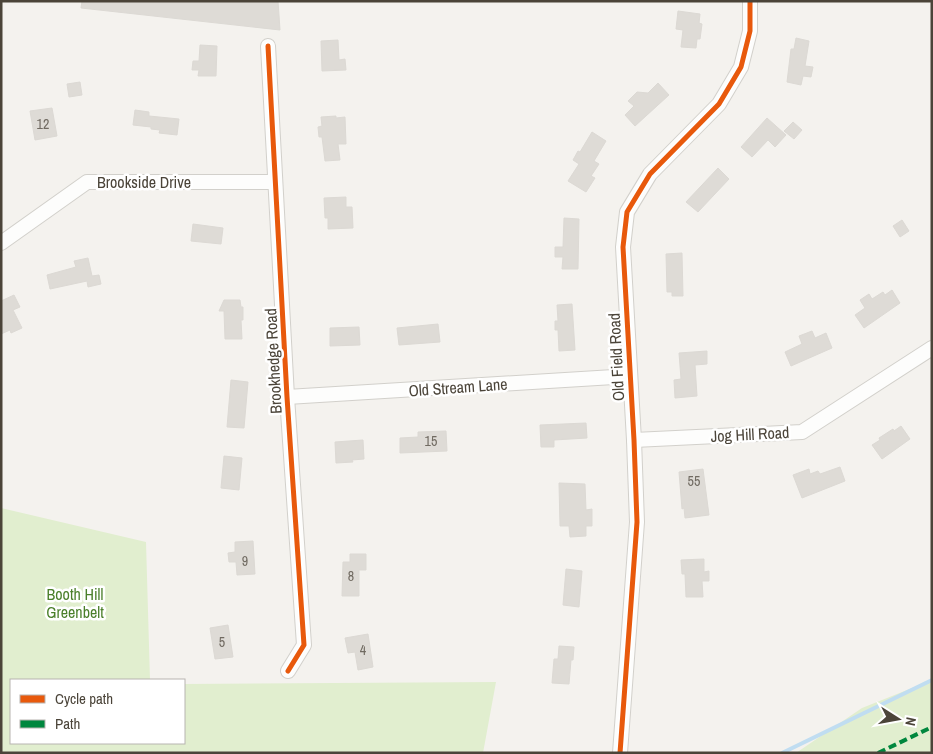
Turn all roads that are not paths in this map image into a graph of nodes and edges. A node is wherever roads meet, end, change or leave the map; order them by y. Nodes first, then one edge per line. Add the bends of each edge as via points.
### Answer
1 (750, 1) edge
2 (268, 46) dead end
3 (275, 182) junction
4 (1, 242) edge
5 (932, 348) edge
6 (630, 376) junction
7 (287, 398) junction
8 (634, 440) junction
9 (288, 671) dead end
10 (620, 753) edge

1 - 6 street, Old Field Road via 750,31 742,67 720,104 650,174 627,212 623,247
2 - 3 street, Brookhedge Road
3 - 4 street, Brookside Drive via 87,182
3 - 7 street, Brookhedge Road
5 - 8 street, Jog Hill Road via 802,432
6 - 7 street, Old Stream Lane
6 - 8 street, Old Field Road
7 - 9 street, Brookhedge Road via 304,645
8 - 10 street, Old Field Road via 637,522

